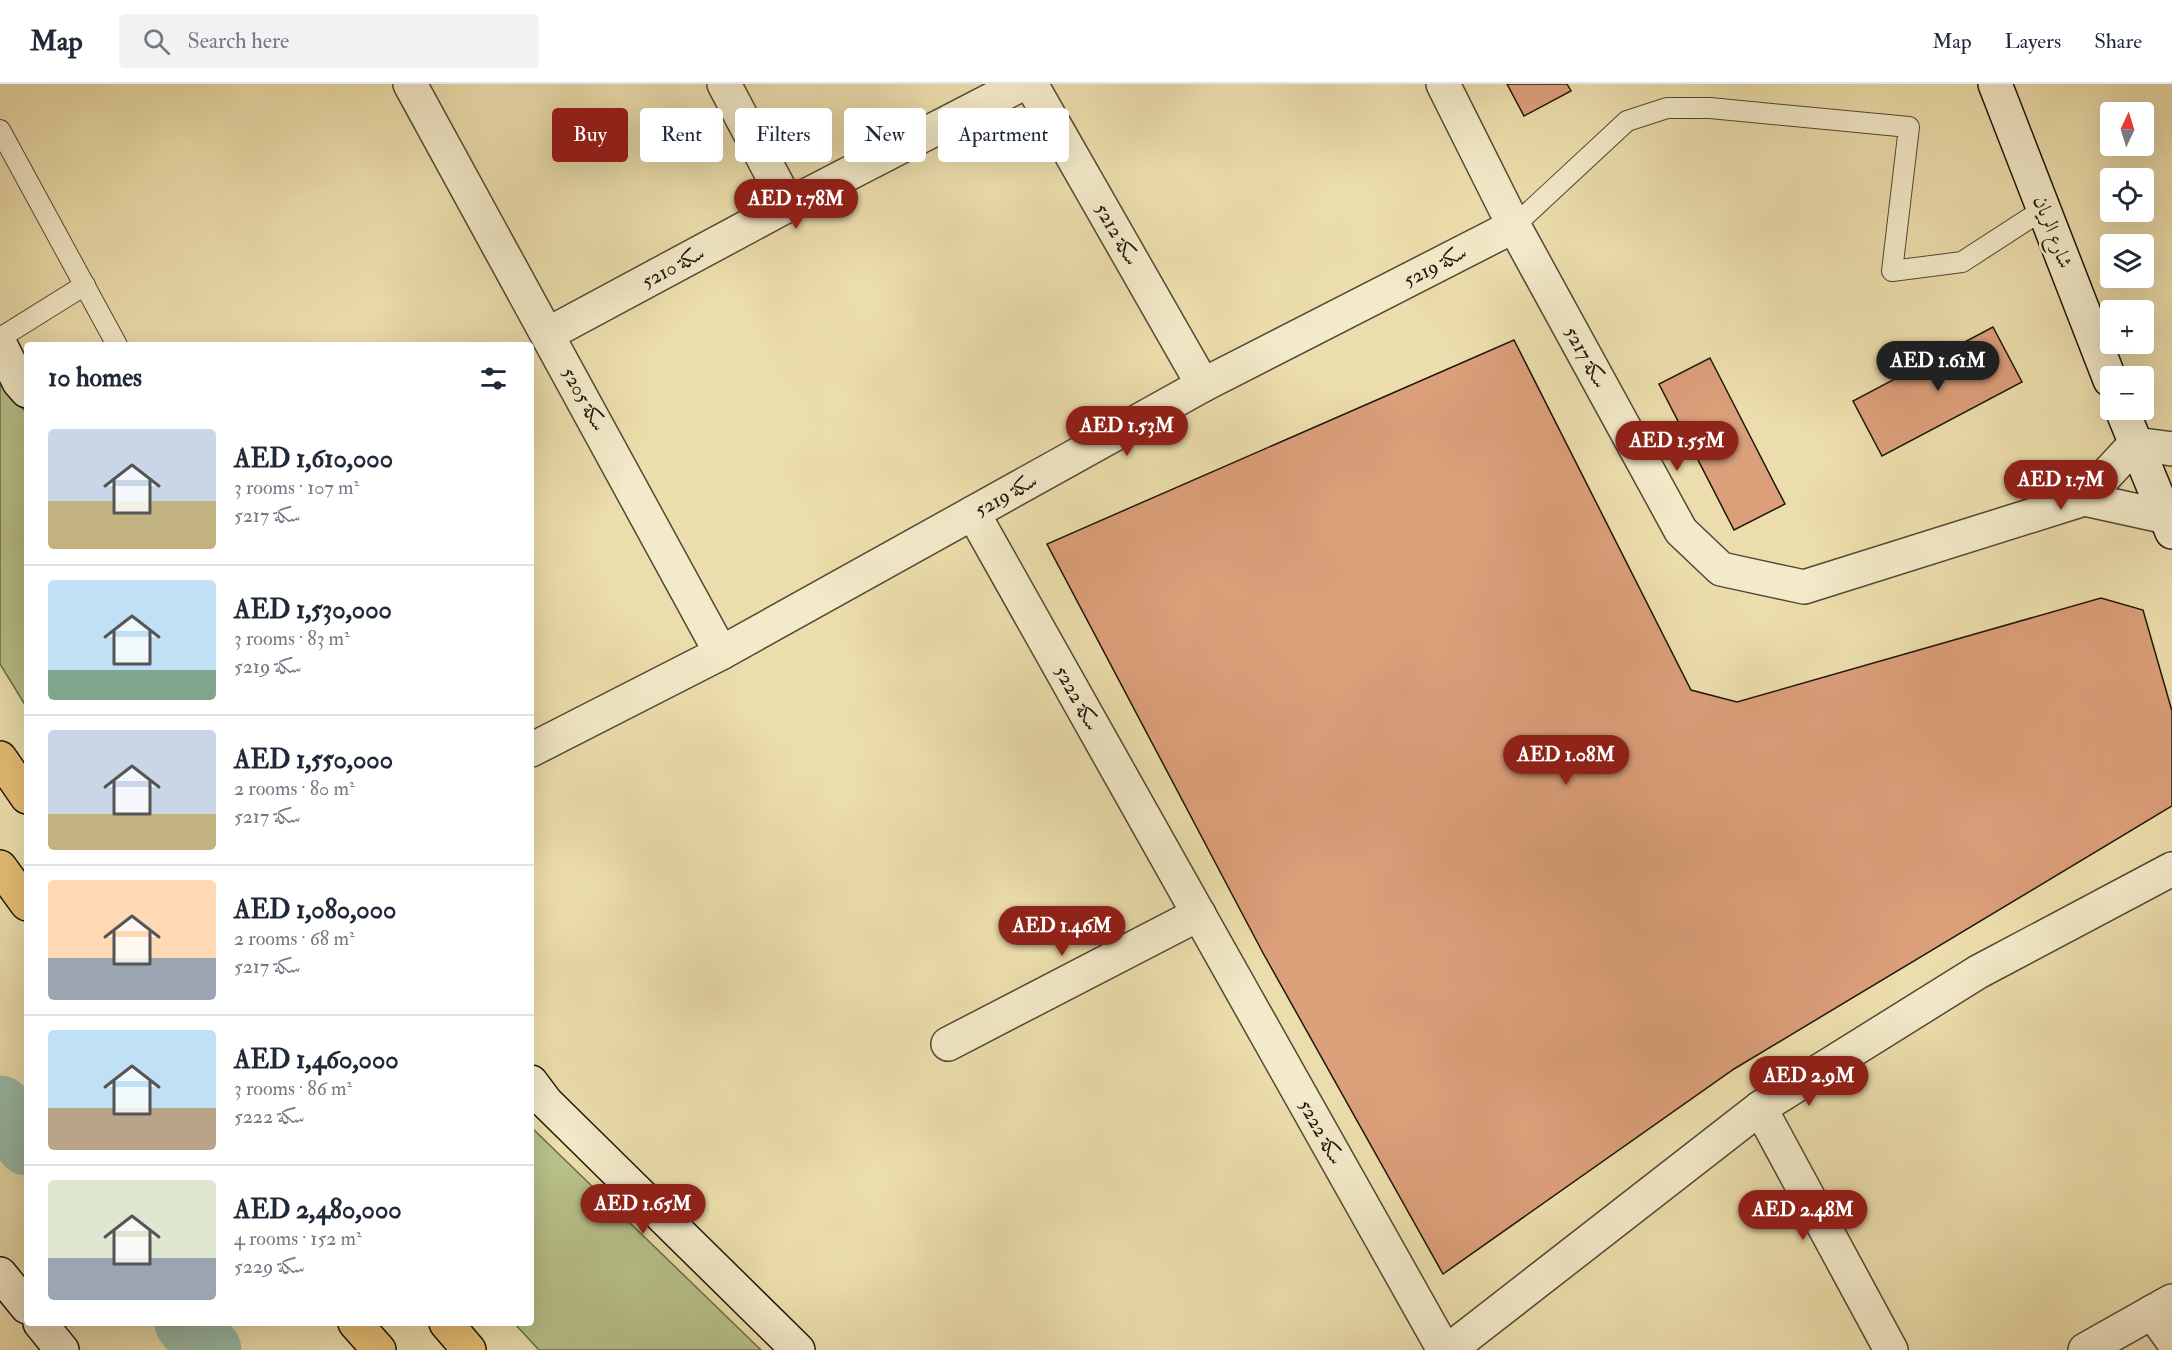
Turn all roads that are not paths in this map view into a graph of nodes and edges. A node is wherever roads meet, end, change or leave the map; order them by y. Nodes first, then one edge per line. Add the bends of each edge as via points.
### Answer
1 (410, 84) edge
2 (724, 84) edge
3 (1022, 84) edge
4 (1031, 84) edge
5 (1443, 84) edge
6 (2001, 86) edge
7 (0, 130) edge
8 (788, 205) junction
9 (2044, 208) junction
10 (1514, 226) junction
11 (85, 285) junction
12 (548, 334) junction
13 (0, 338) edge
14 (115, 342) edge
15 (0, 344) edge
16 (2105, 366) edge
17 (1203, 385) junction
18 (24, 388) edge
19 (2126, 420) edge
20 (2135, 444) junction
21 (2172, 449) edge
22 (2084, 499) junction
23 (974, 513) junction
24 (2170, 519) edge
25 (721, 653) junction
26 (534, 748) edge
27 (0, 758) edge
28 (24, 793) edge
29 (0, 867) edge
30 (2172, 869) edge
31 (24, 900) edge
32 (1199, 914) junction
33 (948, 1044) dead end
34 (534, 1086) edge
35 (1760, 1108) junction
36 (0, 1274) edge
37 (24, 1304) edge
38 (2162, 1306) edge
39 (42, 1326) edge
40 (358, 1326) edge
41 (449, 1326) edge
42 (2172, 1340) edge
43 (62, 1350) edge
44 (379, 1350) edge
45 (469, 1350) edge
46 (798, 1350) edge
47 (1444, 1350) edge
48 (1449, 1350) edge
49 (1891, 1350) edge
50 (2085, 1350) edge

1 - 12 street, سكة 5205
2 - 8 street
3 - 8 street, سكة 5210
4 - 17 street, سكة 5212
5 - 10 street, سكة 5217
6 - 9 street, شارع الريان
7 - 11 lane
8 - 12 street, سكة 5210
9 - 10 lane via 1962,262 1892,271 1908,127 1710,108 1667,108 1627,121
9 - 16 street, شارع الريان
10 - 17 street, سكة 5219
10 - 22 street, سكة 5217 via 1681,531 1721,569 1804,587
11 - 13 lane
11 - 14 lane
12 - 25 street, سكة 5205
15 - 18 street
17 - 23 street, سكة 5219
19 - 20 street
20 - 21 street
20 - 22 street, سكة 5217
20 - 24 street
22 - 24 street, سكة 5217
23 - 25 street, سكة 5219
23 - 32 street, سكة 5222
25 - 26 street, سكة 5219
27 - 28 main road
29 - 31 main road
30 - 35 street via 1978,972
32 - 33 street
32 - 47 street, سكة 5222
34 - 46 street
35 - 48 street
35 - 49 street
36 - 37 street
38 - 42 street
38 - 50 street
39 - 43 street
40 - 44 main road
41 - 45 main road

